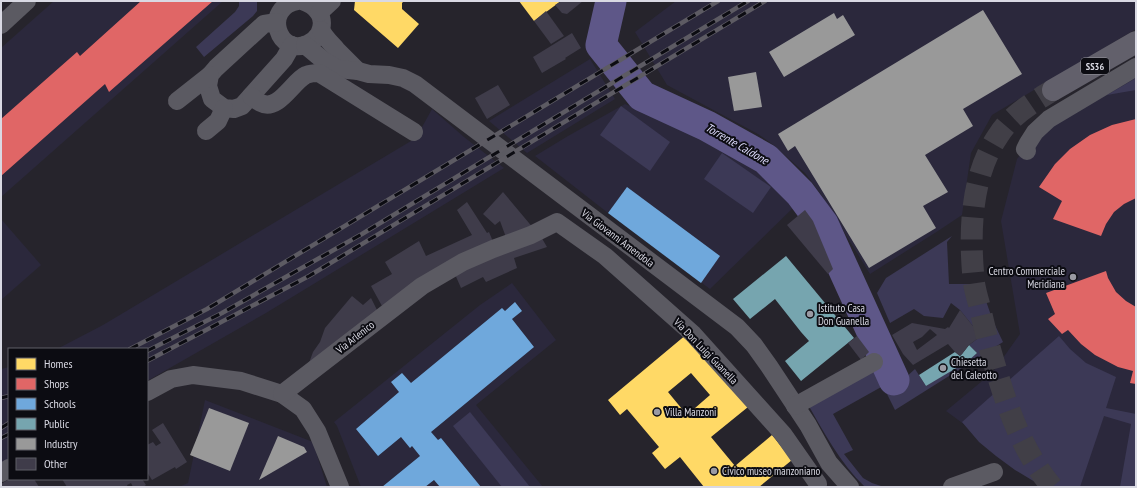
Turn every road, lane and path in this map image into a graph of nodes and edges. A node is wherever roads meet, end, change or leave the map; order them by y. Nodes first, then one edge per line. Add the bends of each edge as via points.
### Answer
1 (27, 1) edge
2 (332, 1) edge
3 (312, 9) edge
4 (276, 13) edge
5 (1, 25) edge
6 (1136, 42) edge
7 (298, 45) junction
8 (1136, 67) edge
9 (358, 71) junction
10 (210, 75) junction
11 (1053, 90) tunnel mouth
12 (251, 96) junction
13 (177, 101) dead end
14 (224, 108) junction
15 (206, 131) dead end
16 (414, 132) dead end
17 (1027, 151) dead end
18 (556, 222) joint
19 (874, 362) dead end
20 (148, 391) edge
21 (282, 394) junction
22 (795, 406) junction
23 (829, 463) junction
24 (994, 472) dead end
25 (825, 486) edge
26 (340, 487) edge
27 (850, 487) edge
28 (952, 487) edge

1 - 5 street
2 - 3 street
3 - 4 street via 291,2
3 - 7 street via 317,37 312,42
3 - 9 street via 324,37
4 - 7 street, Via Giovanni Amendola via 280,36 285,41
4 - 10 street
6 - 11 highway, SS36
7 - 9 street, Via Giovanni Amendola via 338,69
7 - 12 street
8 - 17 street via 1049,119 1035,132 1025,149
9 - 22 street, Via Giovanni Amendola via 403,78 415,84 736,328 754,345
10 - 13 street
10 - 14 street via 208,86 212,99
12 - 14 street via 234,110
12 - 16 street via 261,104 269,105 277,102 305,75 319,73
14 - 15 street via 218,121
18 - 21 street, Via Arlenico via 531,235 463,262 422,286
18 - 25 street, Via Don Luigi Guanella via 606,256 693,334 783,434
19 - 22 street
20 - 21 street via 171,378 193,375 241,381
21 - 26 street via 303,409 317,431
22 - 23 street, Via Giovanni Amendola
23 - 25 street, Via Giovanni Amendola
23 - 27 street, Via Giovanni Amendola
24 - 28 street

